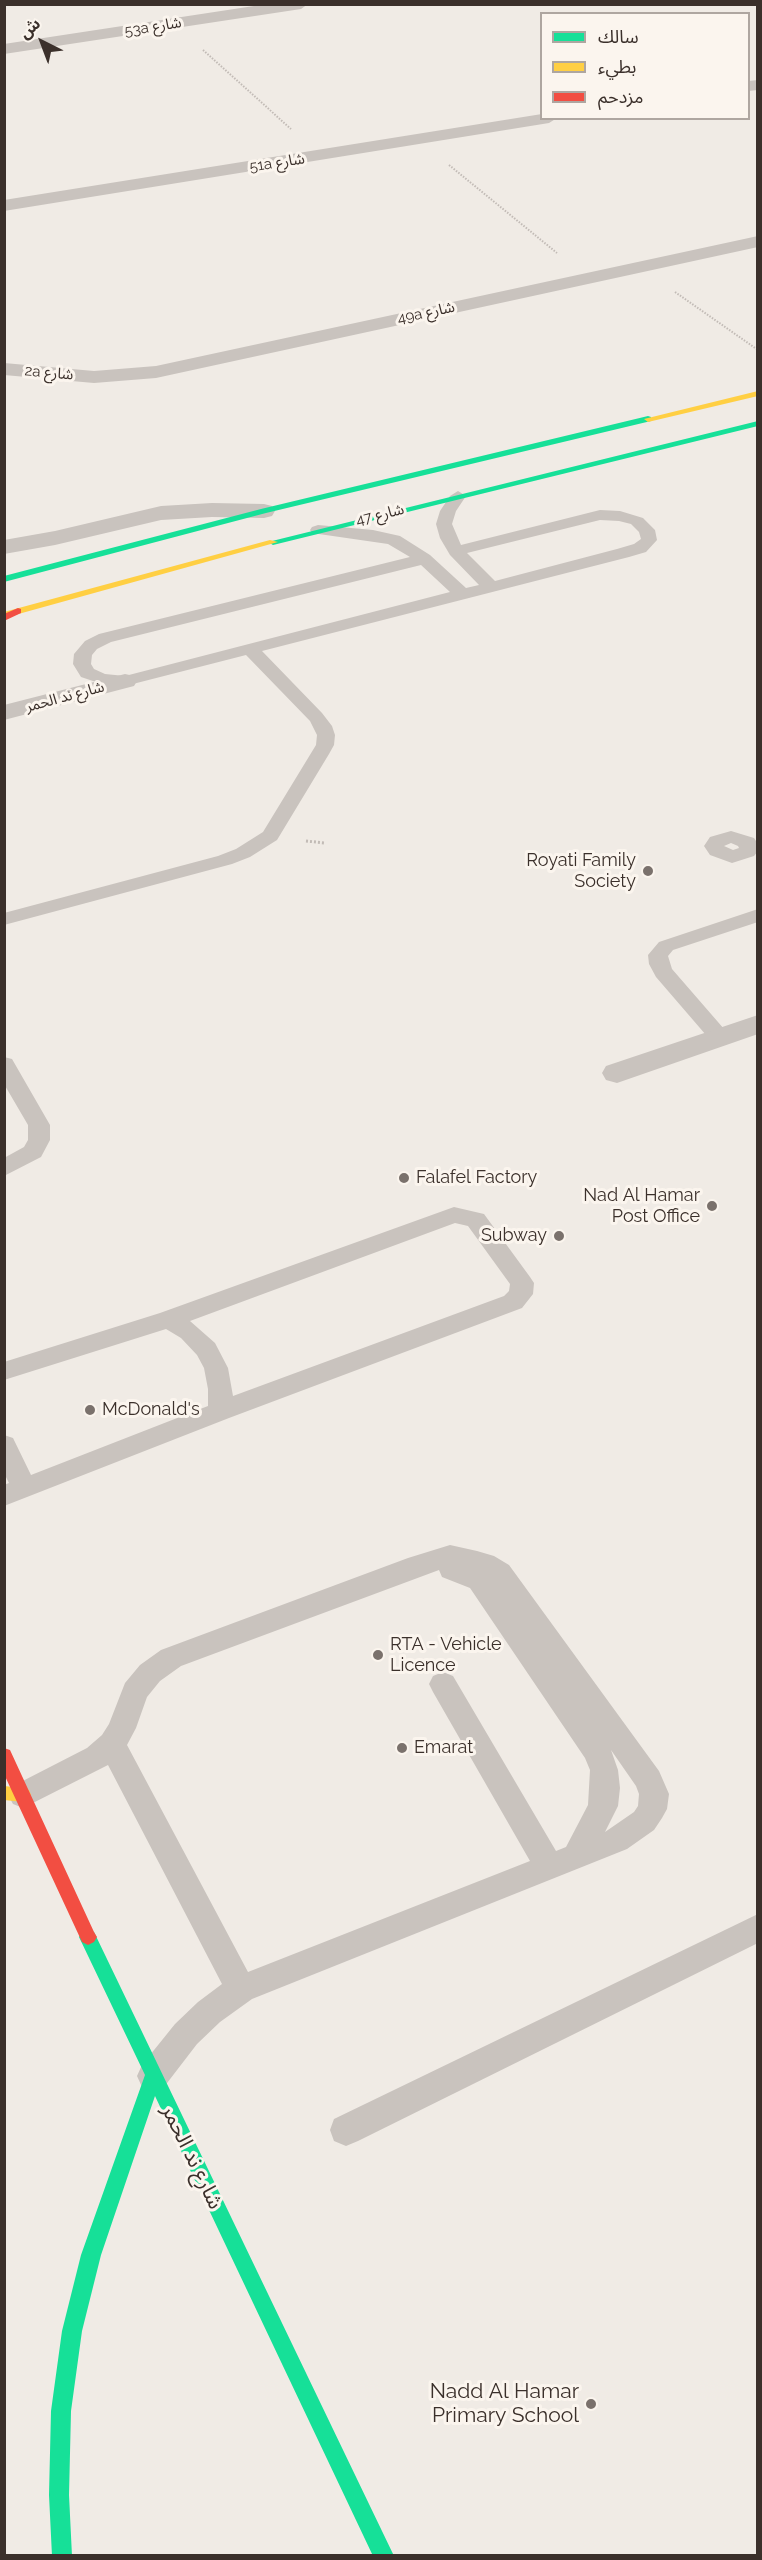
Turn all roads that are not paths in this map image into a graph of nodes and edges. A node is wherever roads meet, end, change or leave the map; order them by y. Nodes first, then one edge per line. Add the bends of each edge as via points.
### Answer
1 (301, 4) edge
2 (4, 49) edge
3 (540, 120) edge
4 (4, 206) edge
5 (758, 241) edge
6 (4, 369) edge
7 (94, 377) joint
8 (758, 393) edge
9 (751, 426) edge
10 (458, 496) junction
11 (264, 511) junction
12 (318, 530) junction
13 (4, 547) edge
14 (456, 550) junction
15 (424, 559) junction
16 (4, 579) edge
17 (492, 588) junction
18 (464, 596) junction
19 (9, 615) edge
20 (251, 650) junction
21 (125, 681) junction
22 (4, 713) edge
23 (758, 915) edge
24 (4, 919) edge
25 (758, 1024) edge
26 (720, 1037) junction
27 (4, 1064) edge
28 (617, 1072) dead end
29 (4, 1167) edge
30 (169, 1319) junction
31 (4, 1371) edge
32 (220, 1411) junction
33 (4, 1445) edge
34 (14, 1491) edge
35 (418, 1566) junction
36 (443, 1684) dead end
37 (112, 1744) junction
38 (4, 1755) edge
39 (14, 1794) edge
40 (577, 1855) junction
41 (549, 1866) junction
42 (758, 1928) edge
43 (241, 1989) junction
44 (153, 2076) junction
45 (346, 2130) dead end
46 (62, 2556) edge
47 (384, 2556) edge

1 - 2 street, 53a شارع via 179,18
3 - 4 street, 51a شارع
5 - 7 street, 49a شارع via 156,372
6 - 7 street, 2a شارع
8 - 11 street, شارع 47
9 - 10 street, شارع 47
10 - 12 street, شارع 47
10 - 14 lane via 444,524
11 - 13 street via 161,513
11 - 16 street, شارع 47
12 - 15 lane via 384,537
12 - 19 street, شارع 47
14 - 17 lane
14 - 17 lane via 600,515 620,516 647,530 649,540 640,548
15 - 18 lane
15 - 21 lane via 113,636 91,645 83,654 87,673
17 - 18 lane
18 - 20 lane
20 - 21 lane
20 - 24 lane via 316,717 326,735 325,745 270,836 225,860
21 - 22 street, شارع ند الحمر
23 - 26 lane via 666,946 658,955 663,972
25 - 26 street
26 - 28 street
27 - 29 lane via 39,1125 39,1140 33,1152
30 - 31 lane
30 - 32 lane via 190,1332 206,1349 221,1389
30 - 32 lane via 454,1215 476,1220 522,1284 521,1294 513,1302
32 - 34 lane
33 - 34 lane
35 - 37 lane via 388,1588 171,1658 150,1672 135,1691
35 - 40 lane via 449,1568 480,1580 598,1754 604,1770 603,1806
35 - 40 lane via 450,1556 485,1564 499,1573 649,1780 654,1794 652,1809 644,1821 617,1840
36 - 41 lane
37 - 39 lane via 97,1757
37 - 43 lane
38 - 39 street, شارع ند الحمر
39 - 44 street, شارع ند الحمر
40 - 41 lane
41 - 43 lane
42 - 45 lane
43 - 44 lane via 186,2034
44 - 46 street via 90,2255 72,2331 61,2411
44 - 47 street, شارع ند الحمر

